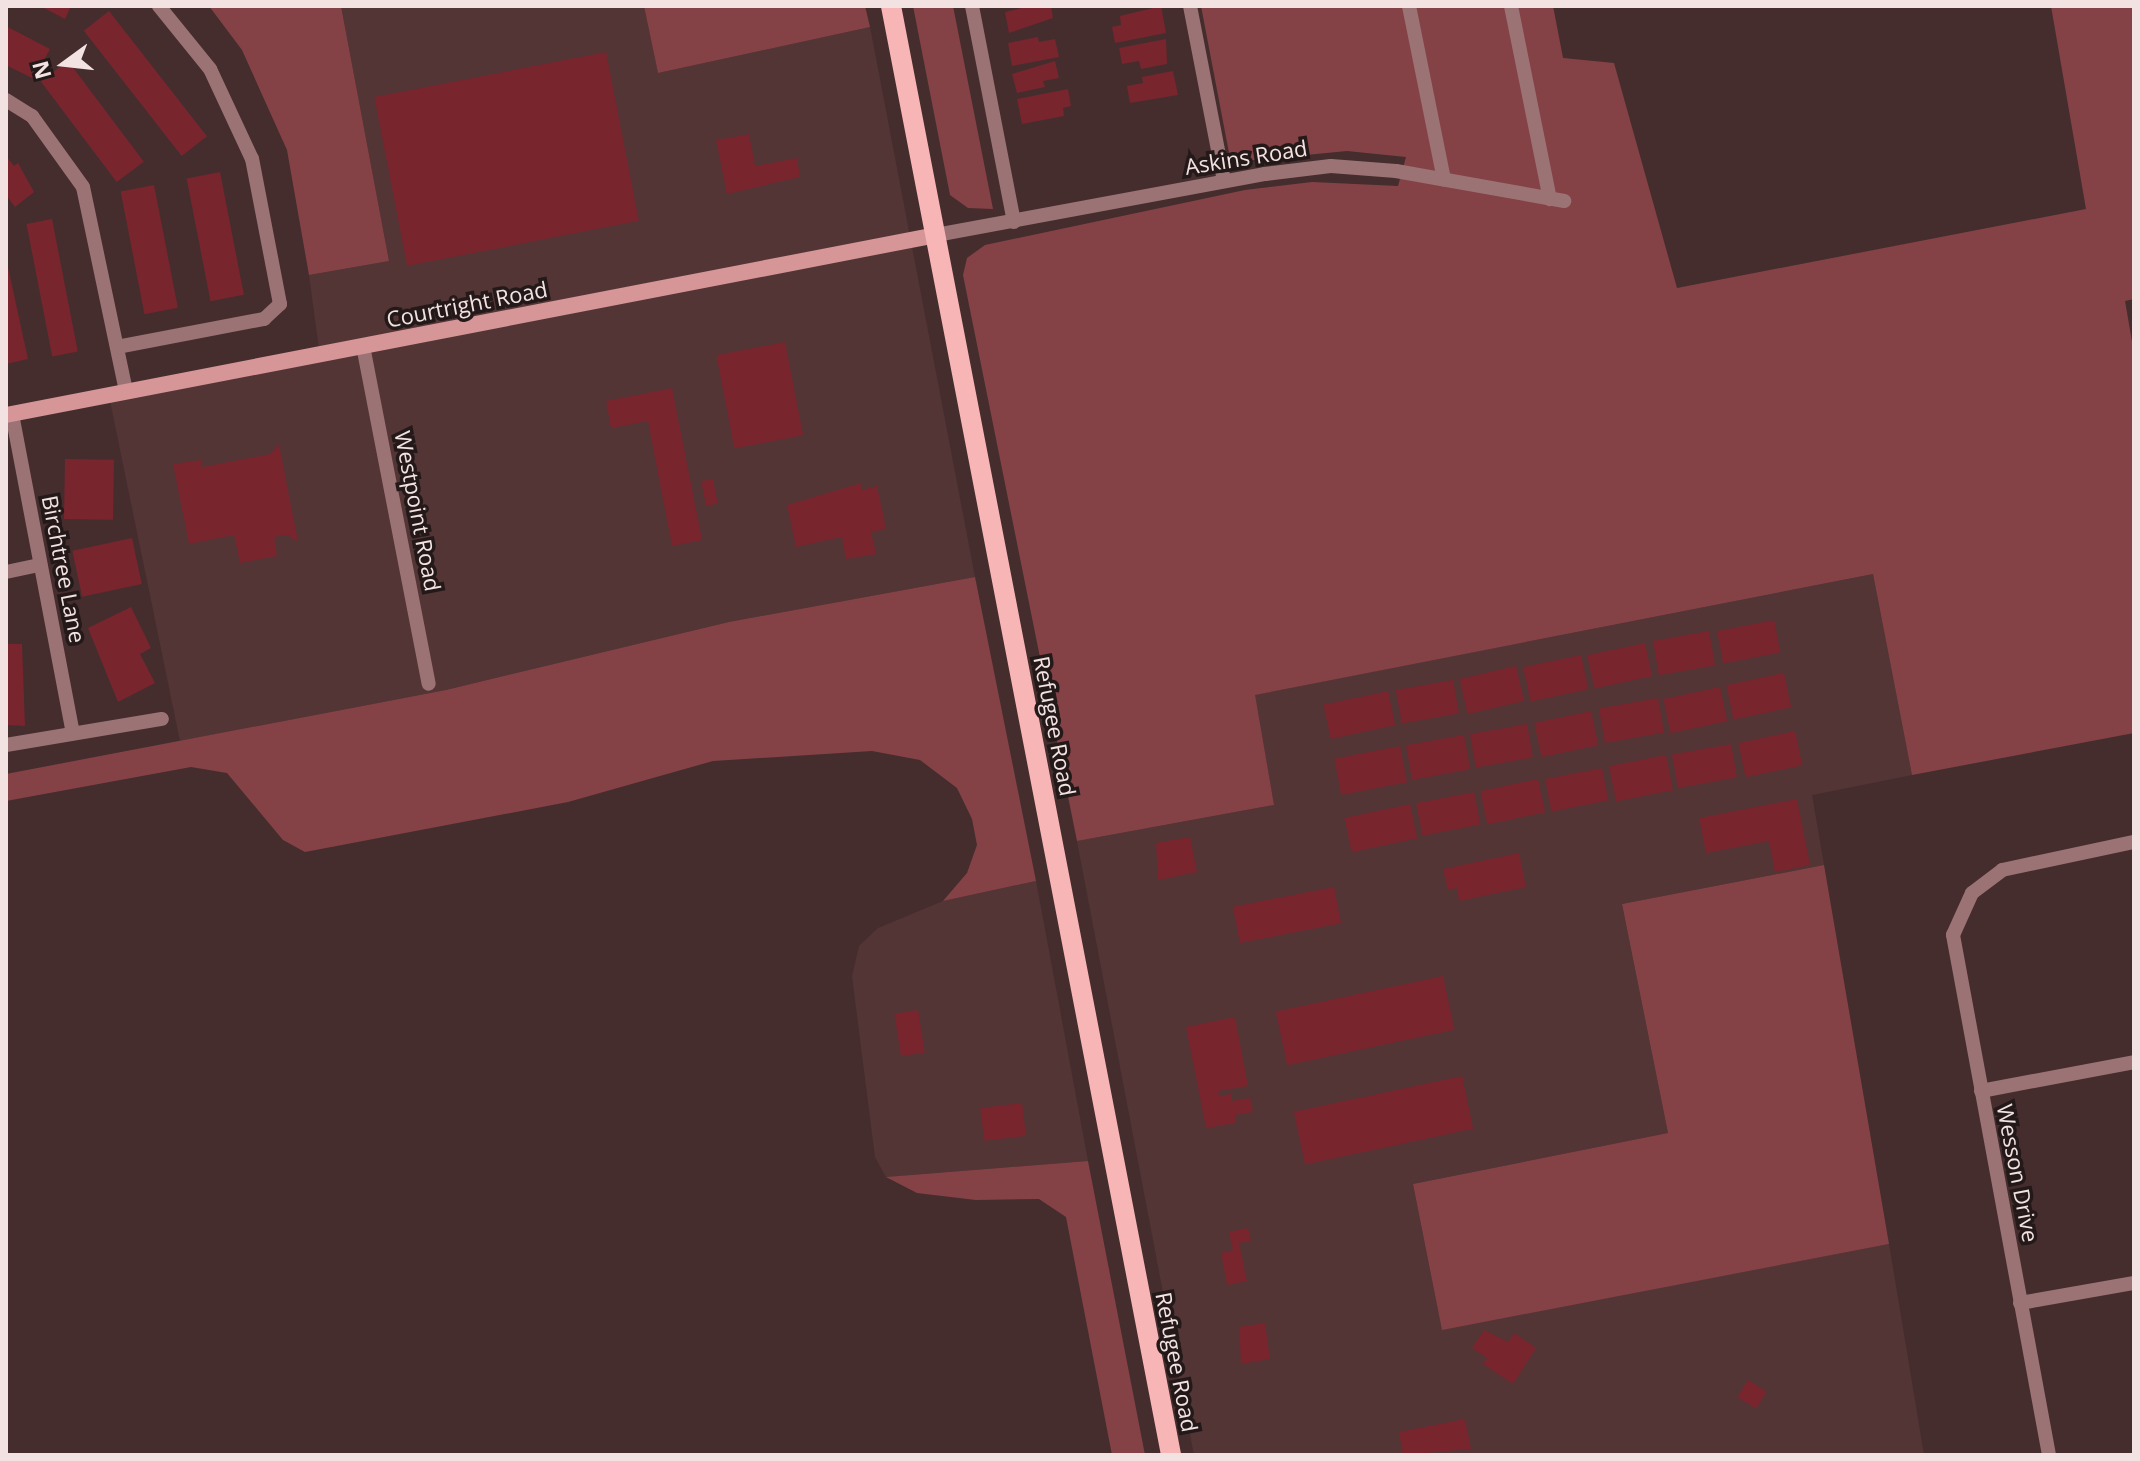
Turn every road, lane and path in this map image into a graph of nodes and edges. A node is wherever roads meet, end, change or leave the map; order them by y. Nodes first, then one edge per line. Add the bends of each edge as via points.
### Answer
1 (159, 6) edge
2 (891, 6) edge
3 (972, 6) edge
4 (1190, 6) edge
5 (1409, 6) edge
6 (1511, 6) edge
7 (6, 100) edge
8 (1444, 179) junction
9 (1224, 181) junction
10 (1014, 222) junction
11 (936, 235) junction
12 (363, 346) junction
13 (117, 347) junction
14 (126, 391) junction
15 (9, 414) edge
16 (40, 565) junction
17 (6, 572) edge
18 (429, 684) dead end
19 (162, 719) dead end
20 (73, 733) junction
21 (6, 745) edge
22 (2134, 842) edge
23 (2134, 1062) edge
24 (1981, 1091) junction
25 (2134, 1283) edge
26 (2020, 1303) junction
27 (1171, 1455) edge
28 (2049, 1455) edge

1 - 13 street via 210,69 252,159 280,304 264,319
2 - 11 main road, Refugee Road
3 - 10 street
4 - 9 street
5 - 8 street
6 - 8 street, Askins Road via 1557,200
7 - 13 street via 32,116 83,187
8 - 9 street, Askins Road via 1331,166
9 - 10 street, Askins Road
10 - 11 street, Askins Road
11 - 12 street, Courtright Road
11 - 27 main road, Refugee Road
12 - 14 street, Courtright Road
12 - 18 street, Westpoint Road
13 - 14 street
14 - 15 street, Courtright Road
15 - 16 street, Birchtree Lane
16 - 17 street
16 - 20 street, Birchtree Lane
19 - 20 street
20 - 21 street
22 - 24 street, Wesson Drive via 2002,870 1966,901 1953,950
23 - 24 street
24 - 26 street, Wesson Drive
25 - 26 street
26 - 28 street, Wesson Drive

